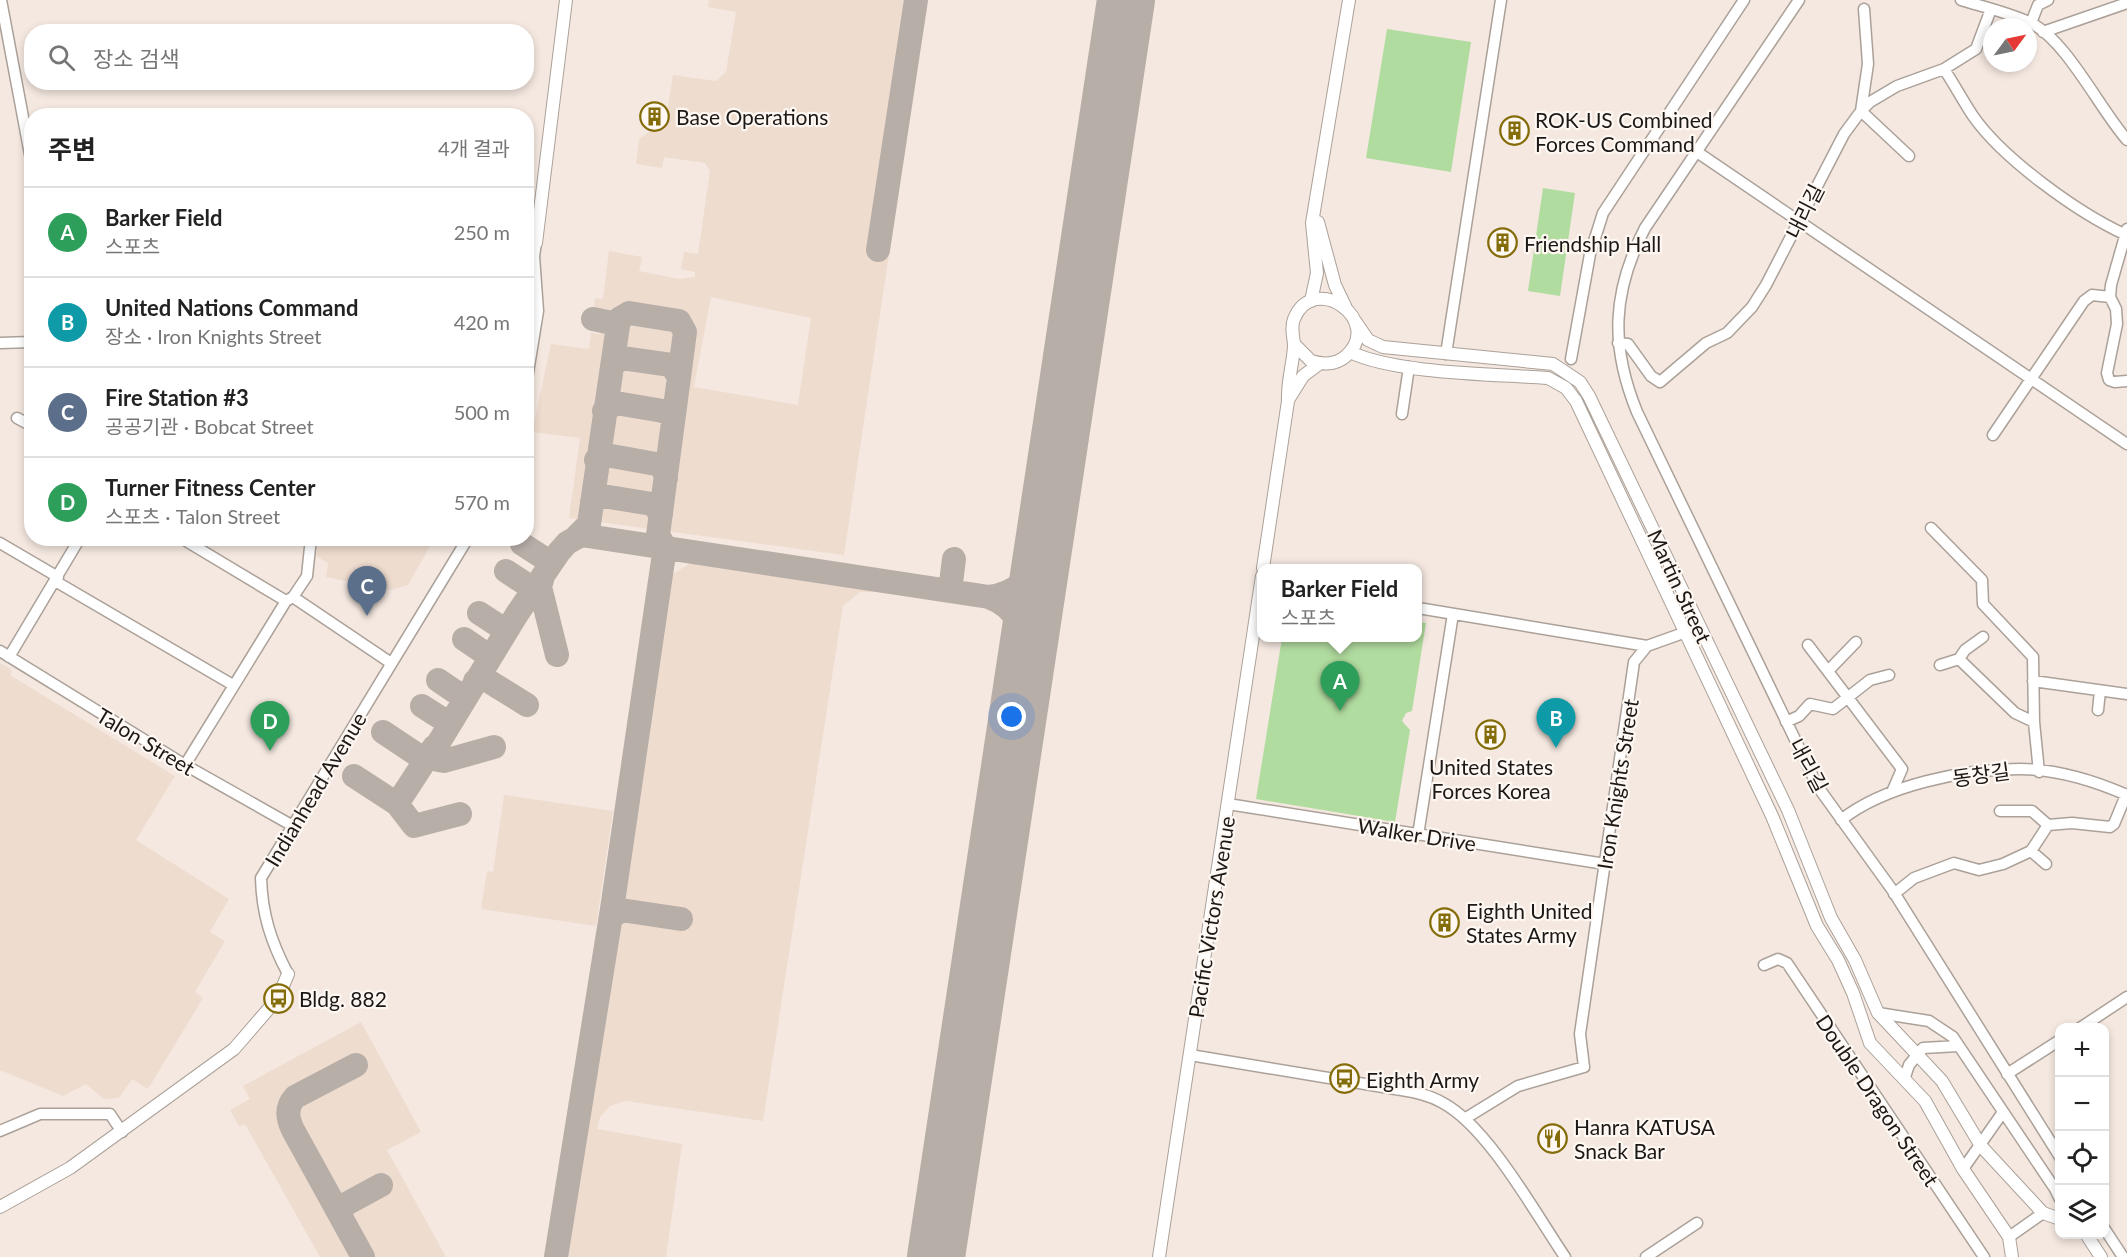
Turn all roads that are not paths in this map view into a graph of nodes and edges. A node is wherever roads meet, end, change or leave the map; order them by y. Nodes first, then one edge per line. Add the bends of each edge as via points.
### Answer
1 (1, 0) edge
2 (566, 0) edge
3 (1349, 0) edge
4 (1501, 0) edge
5 (1744, 0) edge
6 (1799, 0) edge
7 (1961, 0) edge
8 (2048, 0) edge
9 (2127, 3) edge
10 (1864, 9) dead end
11 (1991, 9) junction
12 (2015, 18) edge
13 (2033, 18) edge
14 (2037, 28) edge
15 (2043, 32) junction
16 (1944, 69) junction
17 (1861, 111) junction
18 (24, 122) edge
19 (2127, 140) edge
20 (1697, 152) junction
21 (1909, 156) dead end
22 (1314, 209) junction
23 (534, 222) edge
24 (1799, 222) junction
25 (2126, 231) edge
26 (534, 256) edge
27 (2110, 297) junction
28 (1311, 302) junction
29 (1346, 308) junction
30 (1355, 321) junction
31 (534, 336) edge
32 (24, 342) edge
33 (0, 343) edge
34 (1618, 343) junction
35 (1294, 344) junction
36 (1350, 352) junction
37 (1446, 354) junction
38 (1571, 359) junction
39 (1319, 364) junction
40 (1553, 364) junction
41 (1409, 367) junction
42 (2031, 378) junction
43 (2127, 381) edge
44 (1580, 382) junction
45 (1288, 401) junction
46 (1402, 414) dead end
47 (17, 418) dead end
48 (24, 422) edge
49 (1993, 435) dead end
50 (2127, 444) edge
51 (1931, 528) dead end
52 (0, 543) edge
53 (75, 546) edge
54 (195, 546) edge
55 (310, 546) edge
56 (463, 546) edge
57 (1264, 564) edge
58 (56, 579) junction
59 (290, 599) junction
60 (1422, 609) edge
61 (1257, 610) edge
62 (1453, 614) junction
63 (1700, 627) junction
64 (1685, 632) junction
65 (1983, 636) dead end
66 (1856, 642) dead end
67 (1808, 645) dead end
68 (1647, 646) junction
69 (4, 654) edge
70 (1959, 659) junction
71 (391, 663) junction
72 (1940, 665) dead end
73 (1828, 671) junction
74 (1889, 675) dead end
75 (2033, 681) junction
76 (233, 685) junction
77 (2100, 691) junction
78 (2127, 694) edge
79 (1848, 697) junction
80 (2098, 710) dead end
81 (1786, 722) junction
82 (2034, 722) junction
83 (184, 765) junction
84 (2039, 772) junction
85 (1892, 792) junction
86 (2127, 795) edge
87 (1228, 804) junction
88 (2000, 811) dead end
89 (1841, 820) junction
90 (2048, 825) junction
91 (294, 826) junction
92 (1418, 834) junction
93 (2031, 851) junction
94 (1605, 864) junction
95 (2046, 864) dead end
96 (1894, 894) junction
97 (1764, 965) dead end
98 (288, 974) joint
99 (2127, 997) edge
100 (1878, 1013) junction
101 (2088, 1023) edge
102 (2055, 1043) edge
103 (1958, 1046) junction
104 (1917, 1054) junction
105 (1190, 1055) junction
106 (2007, 1074) junction
107 (1905, 1077) junction
108 (2001, 1110) junction
109 (1466, 1118) junction
110 (0, 1131) edge
111 (122, 1132) junction
112 (1981, 1146) junction
113 (2055, 1149) edge
114 (1963, 1169) junction
115 (2055, 1189) edge
116 (0, 1208) edge
117 (2043, 1213) junction
118 (2055, 1217) edge
119 (1697, 1223) dead end
120 (2109, 1236) edge
121 (2009, 1237) junction
122 (2089, 1239) edge
123 (1159, 1257) edge
124 (1564, 1257) edge
125 (1646, 1257) edge
126 (1984, 1257) edge
127 (2012, 1257) edge
128 (2101, 1257) edge
129 (2123, 1257) edge

1 - 18 street
2 - 23 main road
3 - 22 main road
4 - 37 street
5 - 38 street via 1603,213 1590,254
6 - 20 street, 내리길
7 - 11 street
8 - 13 street via 2036,8
9 - 15 street
10 - 17 street via 1868,64
11 - 12 street
11 - 16 street, 내리길 via 1976,49
14 - 15 street
15 - 19 street via 2064,54
16 - 17 street, 내리길 via 1897,86
16 - 25 street via 1974,118 2017,163 2100,223
17 - 21 street
17 - 24 street, 내리길 via 1844,134
20 - 24 street
20 - 34 street, 내리길 via 1634,249 1619,303
22 - 28 main road via 1317,273
22 - 29 main road via 1335,285
24 - 34 street, 내리길 via 1752,307 1727,333 1706,343 1664,381 1651,376 1628,344
24 - 42 street
25 - 27 street
26 - 31 street via 538,311
27 - 42 street via 2088,297
27 - 43 street via 2117,324 2107,373 2109,380
28 - 29 main road via 1330,299
28 - 35 main road via 1294,319
29 - 30 main road
30 - 36 main road via 1356,337
30 - 37 main road, Martin Street via 1368,340 1383,347
32 - 33 street
34 - 81 street, 내리길 via 1622,369 1637,412
35 - 39 main road via 1304,357
35 - 45 main road, Pacific Victors Avenue via 1287,381
36 - 39 main road via 1334,363
36 - 41 main road, Martin Street
37 - 40 main road, Martin Street
38 - 40 street
38 - 44 street
39 - 45 main road via 1303,376
40 - 44 main road, Martin Street
41 - 46 street
41 - 64 main road, Martin Street via 1548,378 1566,388 1576,401
42 - 49 street
42 - 50 street
44 - 63 main road, Martin Street
45 - 57 main road, Pacific Victors Avenue
47 - 48 street
51 - 75 street via 1982,580 1983,604 2033,657
52 - 58 street
53 - 58 street
54 - 59 street
55 - 59 street via 307,576
56 - 71 street, Indianhead Avenue
58 - 69 street
58 - 76 street
59 - 71 street
59 - 76 street
60 - 62 street
61 - 87 main road, Pacific Victors Avenue
62 - 68 street
62 - 92 street
63 - 64 street
63 - 100 main road, Martin Street via 1788,810 1831,918
64 - 68 street
64 - 107 main road, Martin Street via 1772,816 1817,926 1849,985 1870,1043
65 - 70 street
66 - 73 street
67 - 73 street
68 - 94 street, Iron Knights Street via 1634,662
69 - 83 street, Talon Street
70 - 72 street
70 - 82 street via 2015,713
71 - 91 street, Indianhead Avenue
73 - 79 street
74 - 79 street via 1870,680
75 - 77 street
75 - 82 street
76 - 83 street
77 - 78 street
77 - 80 street
79 - 81 street via 1833,709 1810,704
79 - 85 street via 1902,769
81 - 89 street, 내리길 via 1818,787
82 - 84 street
83 - 91 street, Talon Street
84 - 85 street, 동창길 via 2021,769 1971,773
84 - 86 street, 동창길 via 2106,786
85 - 89 street, 동창길
86 - 90 street via 2110,827 2061,822
87 - 92 street, Walker Drive
87 - 105 main road, Pacific Victors Avenue
88 - 90 street via 2032,811
89 - 96 street, 내리길
90 - 93 street
91 - 98 street, Indianhead Avenue via 261,878 262,907 271,942
92 - 94 street, Walker Drive
93 - 95 street
93 - 96 street via 1979,870 1954,863 1914,878
94 - 109 street, Iron Knights Street via 1580,1034 1584,1067 1518,1086
96 - 106 street, 내리길
97 - 126 street, Double Dragon Street via 1778,959 1787,963
98 - 111 main road, Indianhead Avenue via 278,998 234,1049
99 - 101 street
100 - 103 street via 1929,1021 1953,1037
100 - 104 main road
102 - 106 street
103 - 104 street via 1923,1048
103 - 108 street
104 - 107 street
104 - 112 main road via 1942,1081
105 - 109 street via 1426,1095
105 - 123 main road, Pacific Victors Avenue
106 - 113 street, 내리길
107 - 114 main road, Martin Street via 1925,1101
108 - 112 street
108 - 115 street
109 - 124 street
110 - 111 street via 40,1114 110,1114
111 - 116 main road, Indianhead Avenue via 43,1185
112 - 114 street
112 - 117 main road
114 - 121 main road, Martin Street
117 - 118 main road
117 - 121 street
119 - 125 street
120 - 129 street
121 - 127 main road
122 - 128 main road

